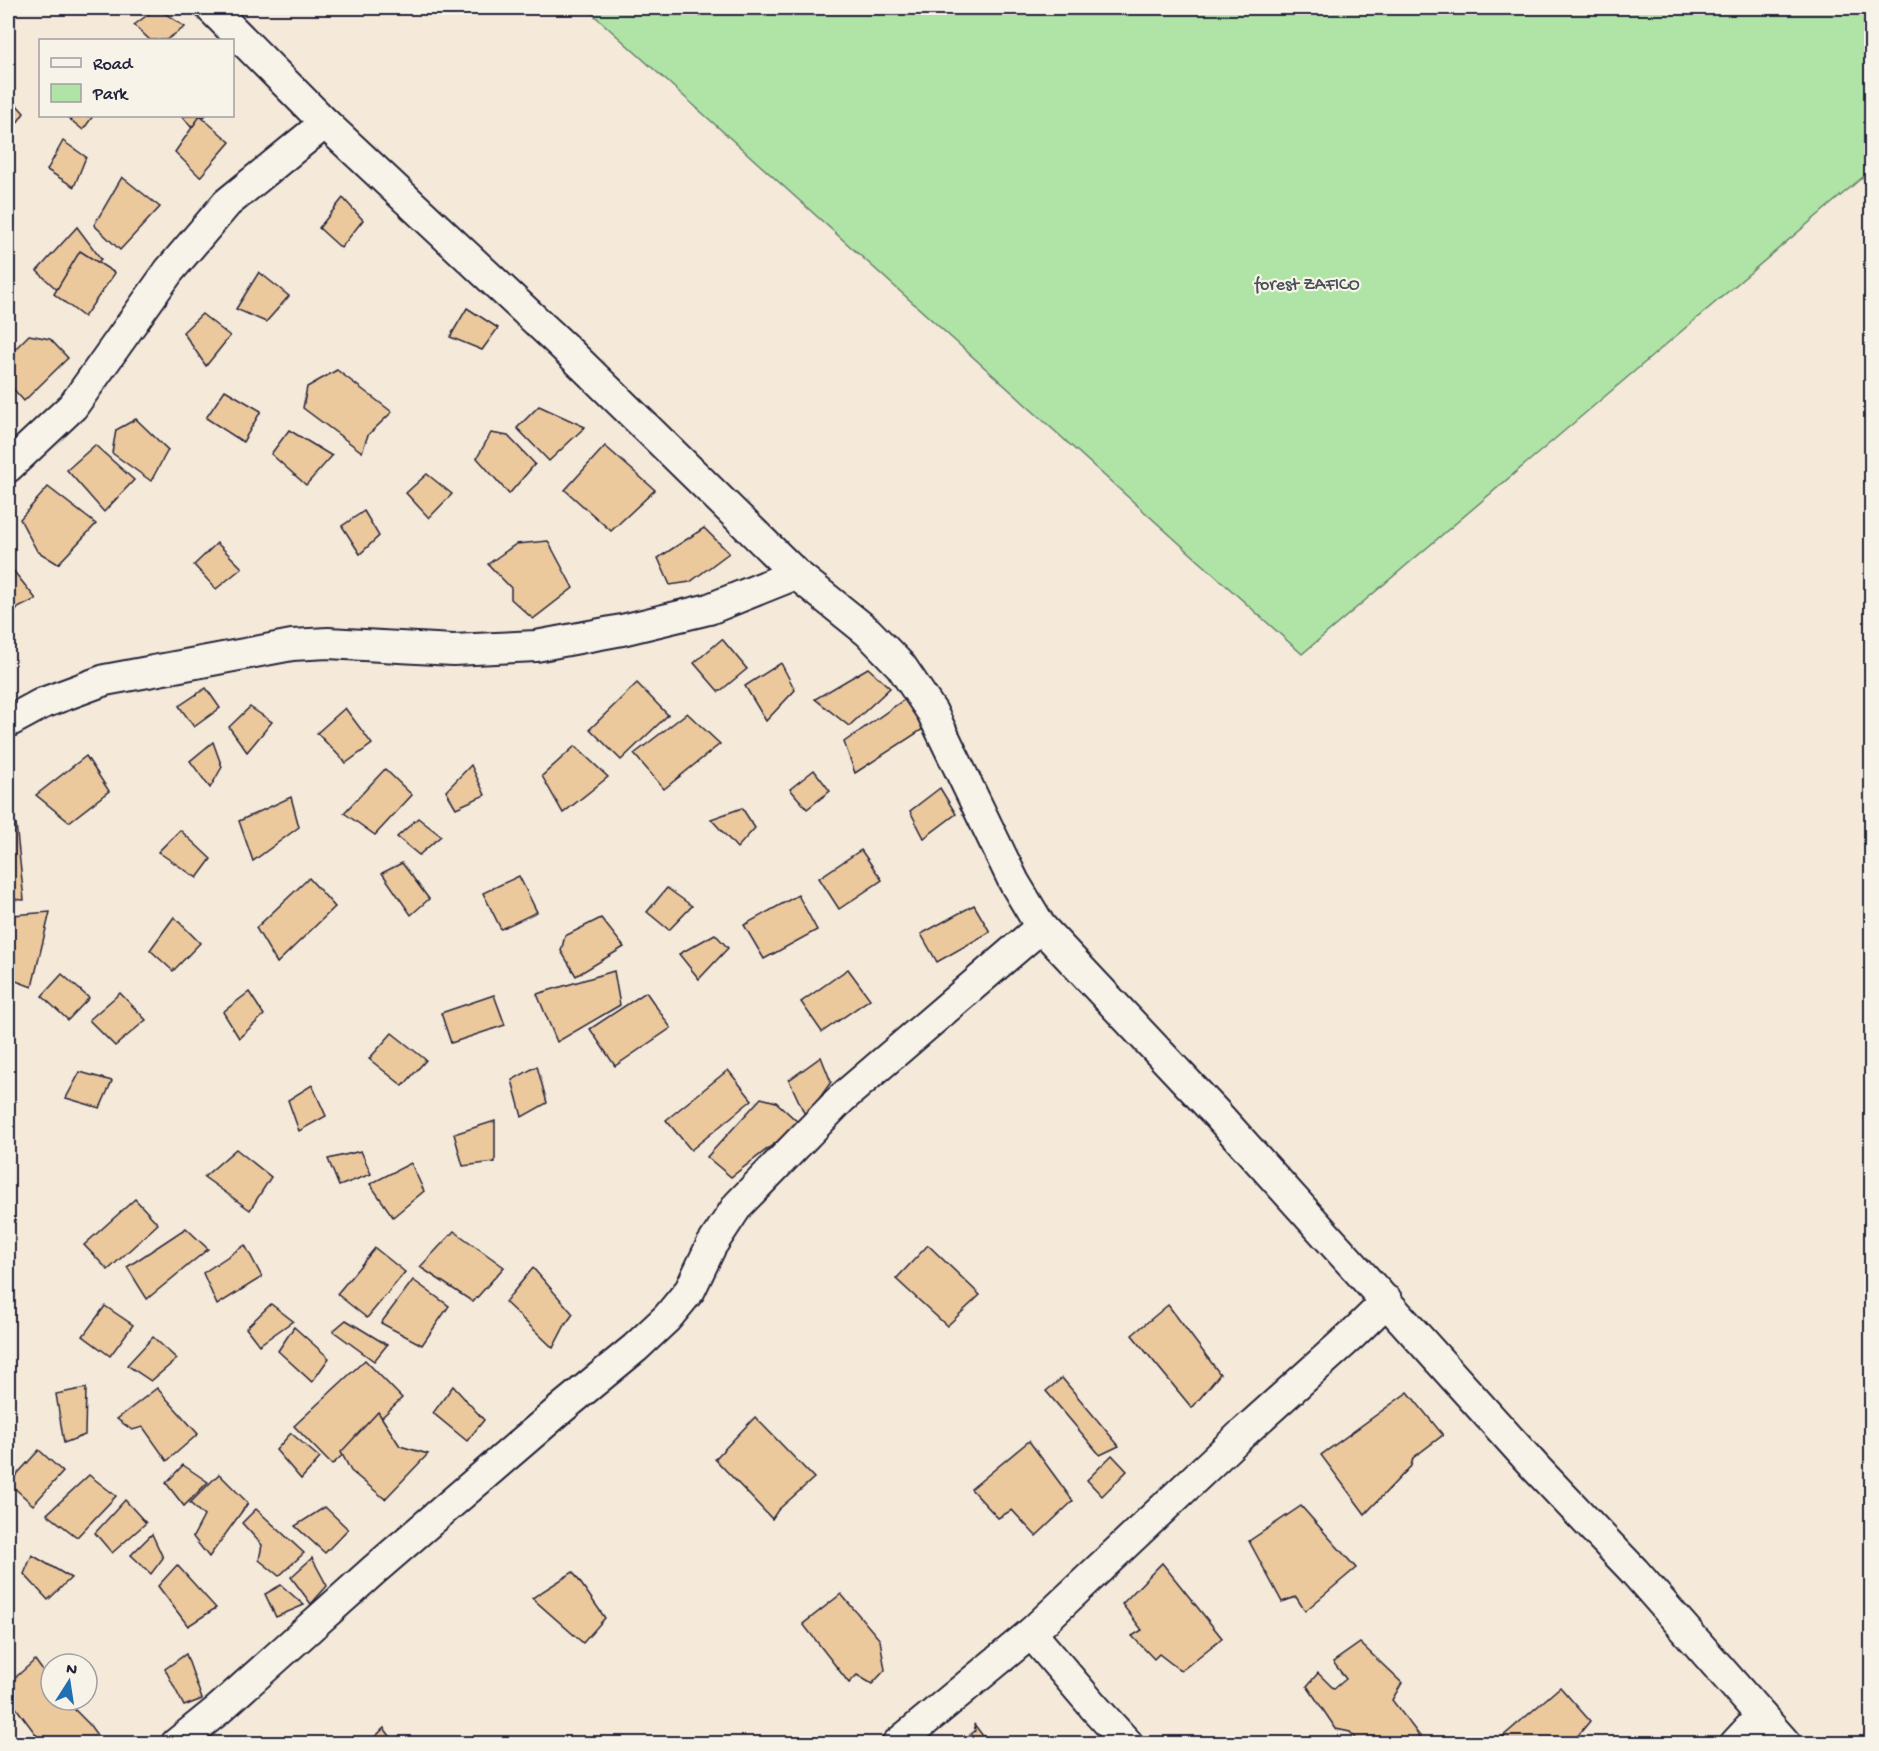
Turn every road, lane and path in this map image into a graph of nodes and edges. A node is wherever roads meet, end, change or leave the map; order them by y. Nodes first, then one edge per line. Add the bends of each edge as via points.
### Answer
1 (211, 8) edge
2 (325, 123) junction
3 (8, 467) edge
4 (796, 574) junction
5 (8, 722) edge
6 (1041, 927) junction
7 (1387, 1301) junction
8 (1031, 1633) junction
9 (1761, 1716) junction
10 (176, 1743) edge
11 (897, 1743) edge
12 (1128, 1743) edge
13 (1735, 1743) edge
14 (1786, 1743) edge

1 - 2 street
2 - 3 street via 227,203 169,271 73,406
2 - 4 street via 564,347
4 - 5 street via 709,609 536,646 453,650 327,643 292,645 105,680 43,703
4 - 6 street via 868,632 902,666 932,712 1014,882
6 - 7 street
6 - 10 street via 842,1098 738,1205 711,1246 690,1290 659,1326
7 - 8 street
7 - 9 street
8 - 11 street
8 - 12 street
9 - 13 street
9 - 14 street

